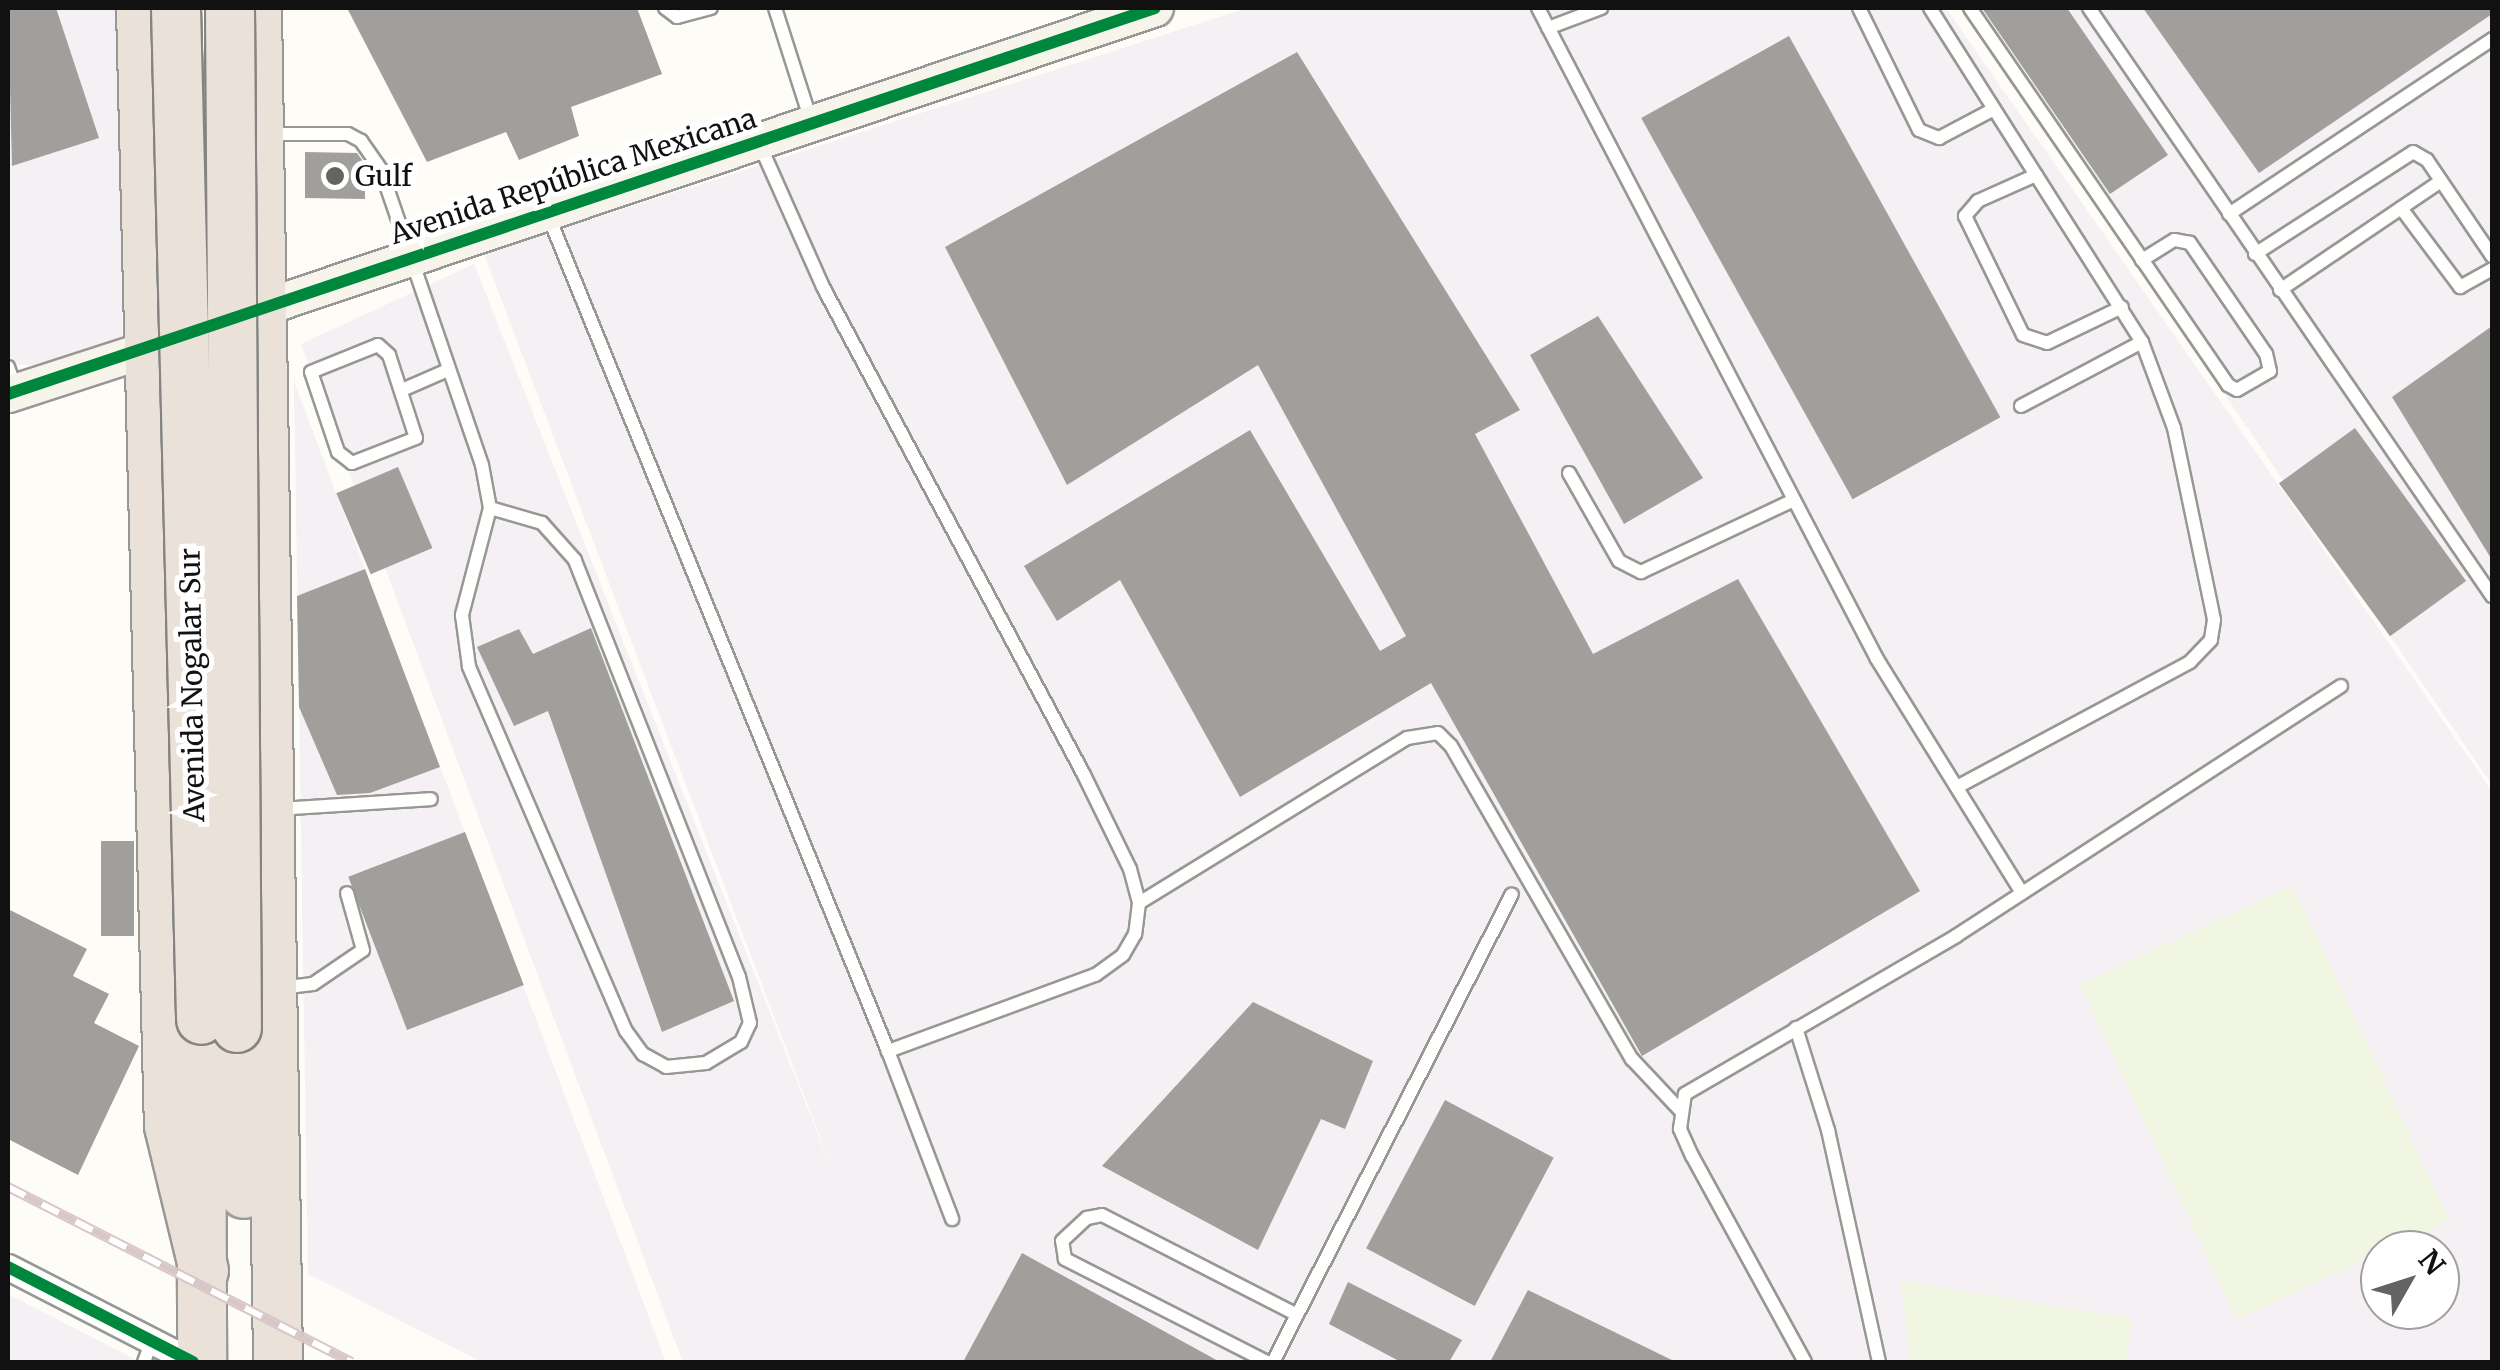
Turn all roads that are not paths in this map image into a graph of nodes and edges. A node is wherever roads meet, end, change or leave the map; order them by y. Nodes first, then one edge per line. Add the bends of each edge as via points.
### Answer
1 (142, 8) edge
2 (176, 8) edge
3 (230, 8) edge
4 (258, 8) edge
5 (665, 8) edge
6 (711, 8) edge
7 (776, 8) edge
8 (1155, 8) edge
9 (1538, 8) edge
10 (1600, 8) edge
11 (1859, 8) edge
12 (1930, 8) edge
13 (1970, 8) edge
14 (2089, 8) edge
15 (1548, 28) junction
16 (2492, 39) edge
17 (143, 100) junction
18 (1994, 109) junction
19 (812, 123) junction
20 (257, 134) junction
21 (758, 141) junction
22 (2036, 175) junction
23 (2442, 180) junction
24 (2401, 208) junction
25 (547, 212) junction
26 (2229, 214) junction
27 (147, 218) junction
28 (2256, 254) junction
29 (2492, 256) edge
30 (408, 257) junction
31 (2142, 260) junction
32 (2492, 269) edge
33 (2280, 290) junction
34 (2122, 307) junction
35 (258, 308) junction
36 (2142, 342) junction
37 (149, 349) junction
38 (448, 370) junction
39 (11, 384) edge
40 (402, 390) junction
41 (2021, 406) dead end
42 (268, 423) junction
43 (1568, 473) dead end
44 (1794, 500) junction
45 (490, 508) junction
46 (158, 527) junction
47 (267, 540) junction
48 (2492, 596) edge
49 (2341, 686) dead end
50 (1956, 787) junction
51 (431, 800) dead end
52 (271, 808) junction
53 (347, 893) dead end
54 (2022, 893) junction
55 (1512, 894) dead end
56 (1139, 903) junction
57 (273, 988) junction
58 (219, 1024) junction
59 (1796, 1028) junction
60 (888, 1051) junction
61 (1679, 1108) junction
62 (952, 1219) dead end
63 (8, 1268) edge
64 (204, 1271) junction
65 (1296, 1315) junction
66 (147, 1352) edge
67 (193, 1362) edge
68 (202, 1362) edge
69 (250, 1362) edge
70 (278, 1362) edge
71 (1270, 1362) edge
72 (1805, 1362) edge
73 (1879, 1362) edge

1 - 17 highway
2 - 58 highway, Avenida Nogalar Sur, bridge
3 - 58 highway, Avenida Nogalar Sur, bridge
4 - 20 highway
5 - 6 lane via 677,18
7 - 19 lane
8 - 19 street, Avenida República Mexicana
9 - 15 lane
10 - 15 lane
11 - 18 lane via 1920,130 1939,138
12 - 18 lane
13 - 31 lane
14 - 26 lane
15 - 44 lane
16 - 26 lane
17 - 20 highway via 181,138 230,144
17 - 27 highway
18 - 22 lane
19 - 21 street, Avenida República Mexicana
20 - 30 lane via 332,132 361,141 381,170
20 - 35 highway
21 - 25 street, Avenida República Mexicana
21 - 56 lane via 823,286 1083,773 1130,869
22 - 34 lane
22 - 34 lane via 1978,201 1965,216 2023,335 2047,342
23 - 24 lane
23 - 28 lane via 2412,152
23 - 29 lane
24 - 32 lane via 2460,287
24 - 33 lane
25 - 30 street, Avenida República Mexicana
25 - 60 lane
26 - 28 lane
27 - 35 highway via 198,283
27 - 37 highway
28 - 33 lane
30 - 35 street, Avenida República Mexicana
30 - 38 lane
31 - 31 lane via 2228,385 2238,390 2270,371 2266,354 2190,243 2174,240
33 - 48 lane
34 - 36 lane
35 - 37 street, Avenida República Mexicana
35 - 42 highway
36 - 41 lane
36 - 50 lane via 2191,495 2214,620 2210,640 2190,662
37 - 39 street, Avenida República Mexicana
37 - 42 highway via 225,374
37 - 46 highway
38 - 40 lane
38 - 45 lane
40 - 40 lane via 378,345 318,365 310,378 338,452 352,463 416,438
42 - 47 highway
43 - 44 lane via 1620,561 1641,572
44 - 50 lane via 1878,660
45 - 45 lane via 462,614 469,667 626,1032 666,1067 706,1063 730,1052 750,1023 732,959 575,560 542,523
46 - 47 highway via 185,502 214,496 241,507
46 - 64 highway via 170,1126
47 - 52 highway
49 - 54 lane
50 - 54 lane
51 - 52 lane via 300,812
52 - 57 highway
53 - 57 lane via 363,950 314,984
54 - 59 lane
55 - 65 lane
56 - 60 lane via 1135,934 1123,954 1095,975
56 - 61 lane via 1407,738 1438,733 1632,1058
57 - 70 highway
58 - 64 highway, Avenida Nogalar Sur
58 - 69 highway, Avenida Nogalar Sur
59 - 61 lane via 1697,1081
59 - 73 lane via 1828,1130
60 - 62 lane
61 - 72 lane via 1692,1156
63 - 66 street
64 - 68 highway, Avenida Nogalar Sur
65 - 71 lane
65 - 71 lane via 1102,1215 1087,1218 1062,1242 1065,1258
66 - 67 street

